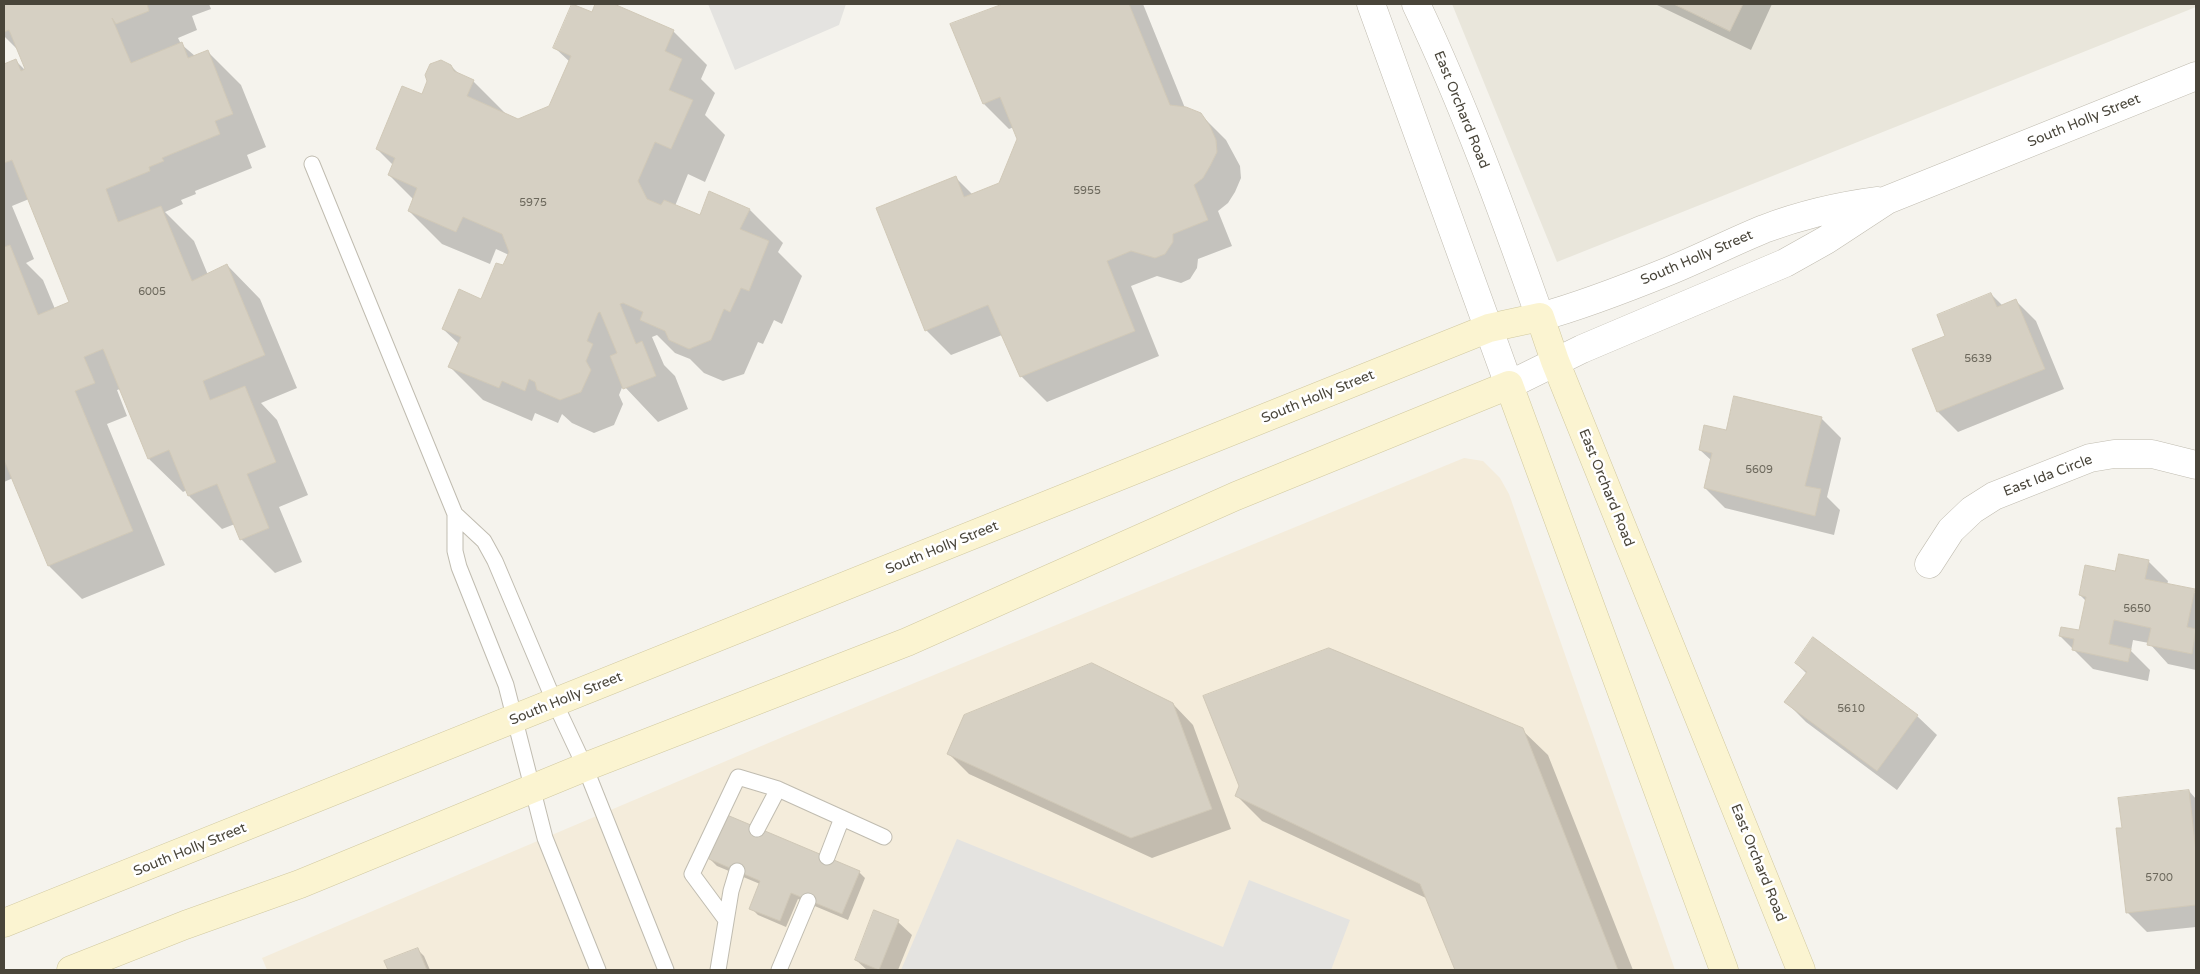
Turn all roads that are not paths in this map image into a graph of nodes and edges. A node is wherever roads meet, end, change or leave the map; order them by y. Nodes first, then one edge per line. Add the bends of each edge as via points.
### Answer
1 (1371, 4) edge
2 (1416, 4) edge
3 (2196, 76) edge
4 (312, 164) dead end
5 (1887, 200) junction
6 (1540, 317) junction
7 (1489, 328) junction
8 (1555, 361) junction
9 (1509, 385) junction
10 (2196, 465) edge
11 (455, 514) junction
12 (1929, 564) dead end
13 (555, 704) junction
14 (514, 720) junction
15 (585, 767) junction
16 (532, 789) junction
17 (778, 789) junction
18 (842, 818) junction
19 (757, 829) dead end
20 (884, 837) dead end
21 (827, 857) dead end
22 (737, 871) dead end
23 (808, 901) dead end
24 (726, 920) junction
25 (4, 923) edge
26 (71, 970) edge
27 (598, 970) edge
28 (666, 970) edge
29 (718, 970) edge
30 (779, 970) edge
31 (1724, 970) edge
32 (1801, 970) edge

1 - 7 street
2 - 6 street, East Orchard Road via 1516,247
3 - 5 street, South Holly Street
4 - 11 lane
5 - 6 street, South Holly Street via 1832,208 1790,220 1670,271
5 - 8 street, South Holly Street via 1784,263
6 - 7 main road, South Holly Street
6 - 8 main road, East Orchard Road
7 - 9 street
7 - 13 main road, South Holly Street
8 - 9 street, South Holly Street
8 - 32 main road, East Orchard Road
9 - 15 main road, South Holly Street via 1236,496 907,642
9 - 31 main road
10 - 12 street, East Ida Circle via 2152,454 2090,458 1994,496 1972,510 1951,530
11 - 13 lane via 484,541 495,561
11 - 14 lane via 455,551 506,685
13 - 14 main road, South Holly Street
13 - 15 lane
14 - 16 lane
14 - 25 main road, South Holly Street
15 - 16 main road, South Holly Street
15 - 28 lane
16 - 26 main road, South Holly Street via 300,884
16 - 27 lane via 545,838
17 - 18 lane
17 - 19 lane
17 - 24 lane via 738,777 692,874
18 - 20 lane
18 - 21 lane
22 - 24 lane
23 - 30 lane
24 - 29 lane

